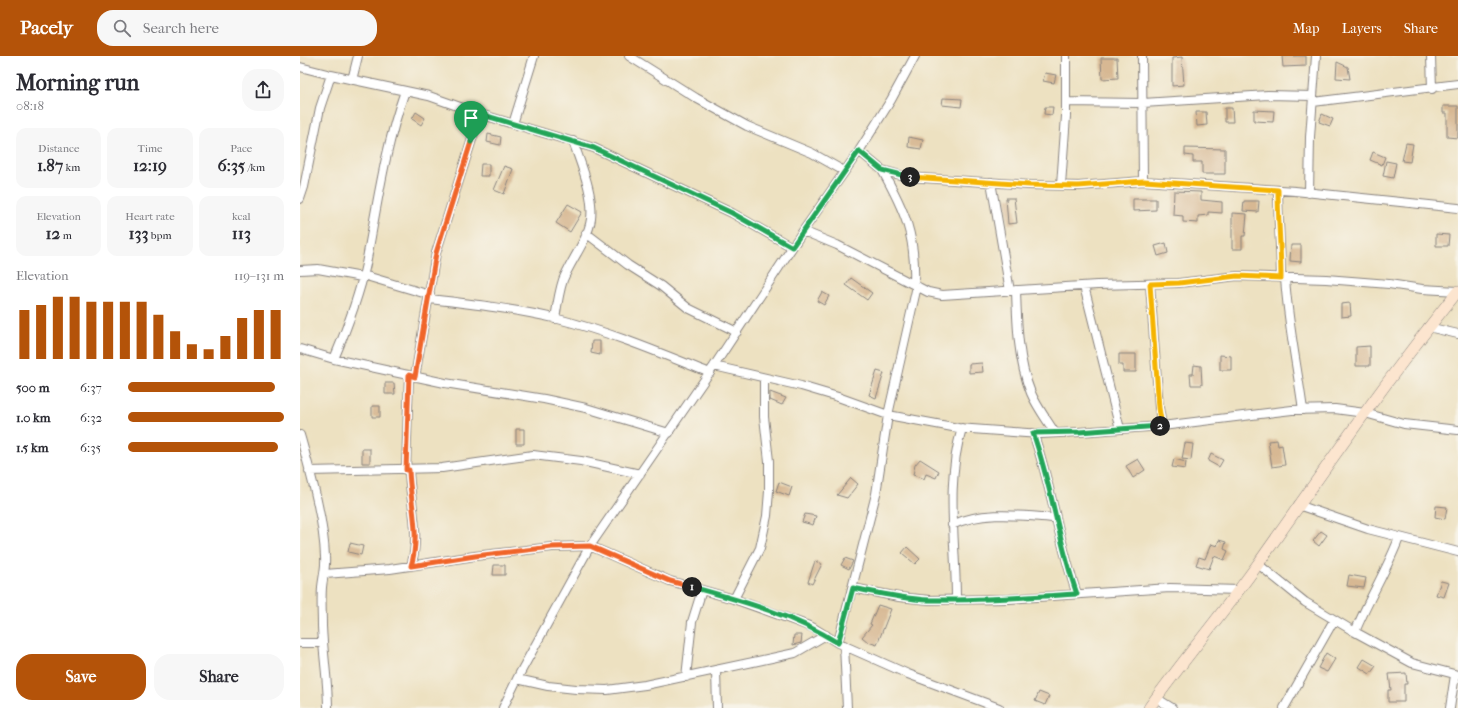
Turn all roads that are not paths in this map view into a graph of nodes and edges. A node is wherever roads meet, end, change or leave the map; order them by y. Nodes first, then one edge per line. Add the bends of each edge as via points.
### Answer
1 (358, 56) edge
2 (534, 56) edge
3 (629, 56) edge
4 (915, 56) edge
5 (1066, 56) edge
6 (1142, 56) edge
7 (1316, 56) edge
8 (1430, 56) edge
9 (300, 66) edge
10 (332, 75) junction
11 (352, 80) junction
12 (1458, 84) edge
13 (1432, 89) junction
14 (405, 91) junction
15 (1313, 99) junction
16 (1066, 102) junction
17 (1143, 103) junction
18 (480, 114) junction
19 (513, 124) junction
20 (573, 142) junction
21 (859, 151) junction
22 (882, 170) junction
23 (844, 171) junction
24 (1144, 181) junction
25 (991, 182) junction
26 (1061, 185) junction
27 (1278, 190) junction
28 (1309, 193) junction
29 (300, 199) edge
30 (1458, 208) edge
31 (803, 231) junction
32 (586, 233) junction
33 (792, 247) junction
34 (300, 270) edge
35 (362, 276) junction
36 (1283, 278) junction
37 (1150, 284) junction
38 (915, 285) junction
39 (1084, 286) junction
40 (1013, 290) junction
41 (1458, 291) edge
42 (429, 297) junction
43 (555, 319) junction
44 (1428, 327) junction
45 (737, 332) junction
46 (1458, 334) edge
47 (300, 349) edge
48 (334, 359) junction
49 (712, 370) junction
50 (412, 376) junction
51 (764, 378) junction
52 (1303, 410) junction
53 (1365, 413) junction
54 (888, 415) junction
55 (1162, 426) junction
56 (962, 428) junction
57 (1120, 429) junction
58 (1458, 430) edge
59 (669, 433) junction
60 (1033, 433) junction
61 (1055, 433) junction
62 (300, 435) edge
63 (407, 470) junction
64 (310, 471) junction
65 (640, 474) junction
66 (1298, 504) junction
67 (1056, 518) junction
68 (952, 525) junction
69 (1400, 538) junction
70 (590, 546) junction
71 (1458, 552) edge
72 (1258, 564) junction
73 (411, 566) junction
74 (325, 574) junction
75 (853, 588) junction
76 (702, 590) junction
77 (1239, 590) junction
78 (1077, 594) junction
79 (734, 599) junction
80 (956, 599) junction
81 (1334, 620) junction
82 (1355, 632) junction
83 (826, 635) junction
84 (300, 643) edge
85 (323, 643) junction
86 (841, 644) junction
87 (716, 670) junction
88 (1456, 675) edge
89 (686, 677) junction
90 (517, 679) junction
91 (1156, 698) junction
92 (328, 708) edge
93 (503, 708) edge
94 (717, 708) edge
95 (847, 708) edge
96 (999, 708) edge
97 (1149, 708) edge
98 (1172, 708) edge
99 (1284, 708) edge
100 (1450, 708) edge

1 - 11 street
2 - 19 street
3 - 23 street via 747,126 812,153
4 - 21 street
5 - 16 street
6 - 17 street
7 - 15 street
8 - 13 street
9 - 10 street
10 - 11 street
10 - 29 street via 320,108
11 - 14 street
12 - 13 street
13 - 15 street
14 - 18 street
14 - 35 street via 394,121
15 - 17 street via 1268,95
15 - 28 street
16 - 17 street
16 - 26 street
17 - 24 street
18 - 19 street
18 - 42 street via 436,253
19 - 20 street
20 - 32 street via 591,206 591,218
20 - 33 street via 633,165 732,213
21 - 22 street
21 - 23 street
22 - 25 street via 907,176
22 - 38 street via 904,211 912,239
23 - 31 street
24 - 26 street
24 - 27 street
25 - 26 street
25 - 40 street
27 - 28 street
27 - 36 street
28 - 30 street
31 - 33 street
31 - 38 street via 837,245
32 - 43 street via 563,280
32 - 45 street via 688,308
33 - 45 street
34 - 35 street via 318,269
35 - 42 street
35 - 48 street via 356,302
36 - 37 street via 1237,276
36 - 41 street via 1326,279
36 - 52 street
37 - 39 street
37 - 55 street
38 - 40 street via 928,292 942,295
38 - 54 street
39 - 40 street
39 - 57 street
40 - 61 street via 1020,348 1031,393
41 - 44 street
42 - 43 street
42 - 50 street
43 - 49 street
44 - 46 street
44 - 53 street
45 - 49 street
47 - 48 street
48 - 50 street
49 - 51 street
49 - 59 street
50 - 59 street via 586,408
50 - 63 street
51 - 54 street via 838,397
51 - 79 street via 765,430 769,460 767,516 760,548
52 - 53 street via 1335,409
52 - 55 street
53 - 58 street via 1404,424
53 - 66 street
54 - 56 street
54 - 75 street via 876,494
55 - 57 street
56 - 60 street
56 - 68 street via 956,449
57 - 61 street
59 - 65 street
60 - 61 street
60 - 67 street via 1043,460
62 - 64 street
63 - 64 street
63 - 65 street via 533,455 581,460
63 - 73 street via 416,536
64 - 74 street via 323,537
65 - 70 street
66 - 69 street
66 - 72 street
67 - 68 street via 983,517 963,520
67 - 78 street via 1066,565
68 - 80 street
69 - 71 street
69 - 82 street
70 - 73 street via 552,547
70 - 76 street via 670,581
70 - 90 street
72 - 77 street
72 - 81 street via 1305,602
73 - 74 street
74 - 85 street via 322,586
75 - 80 street via 921,599
75 - 86 street
76 - 79 street
76 - 89 street via 692,622
77 - 78 street via 1170,588
77 - 91 street
78 - 80 street via 1009,599
79 - 83 street via 812,627
81 - 82 street
81 - 99 street
82 - 88 street via 1412,664
83 - 86 street
83 - 87 street via 795,653
84 - 85 street
85 - 92 street
86 - 95 street
86 - 96 street via 908,674
87 - 89 street
87 - 94 street
88 - 100 street
89 - 90 street via 607,690 548,686
90 - 93 street
91 - 97 street
91 - 98 street

